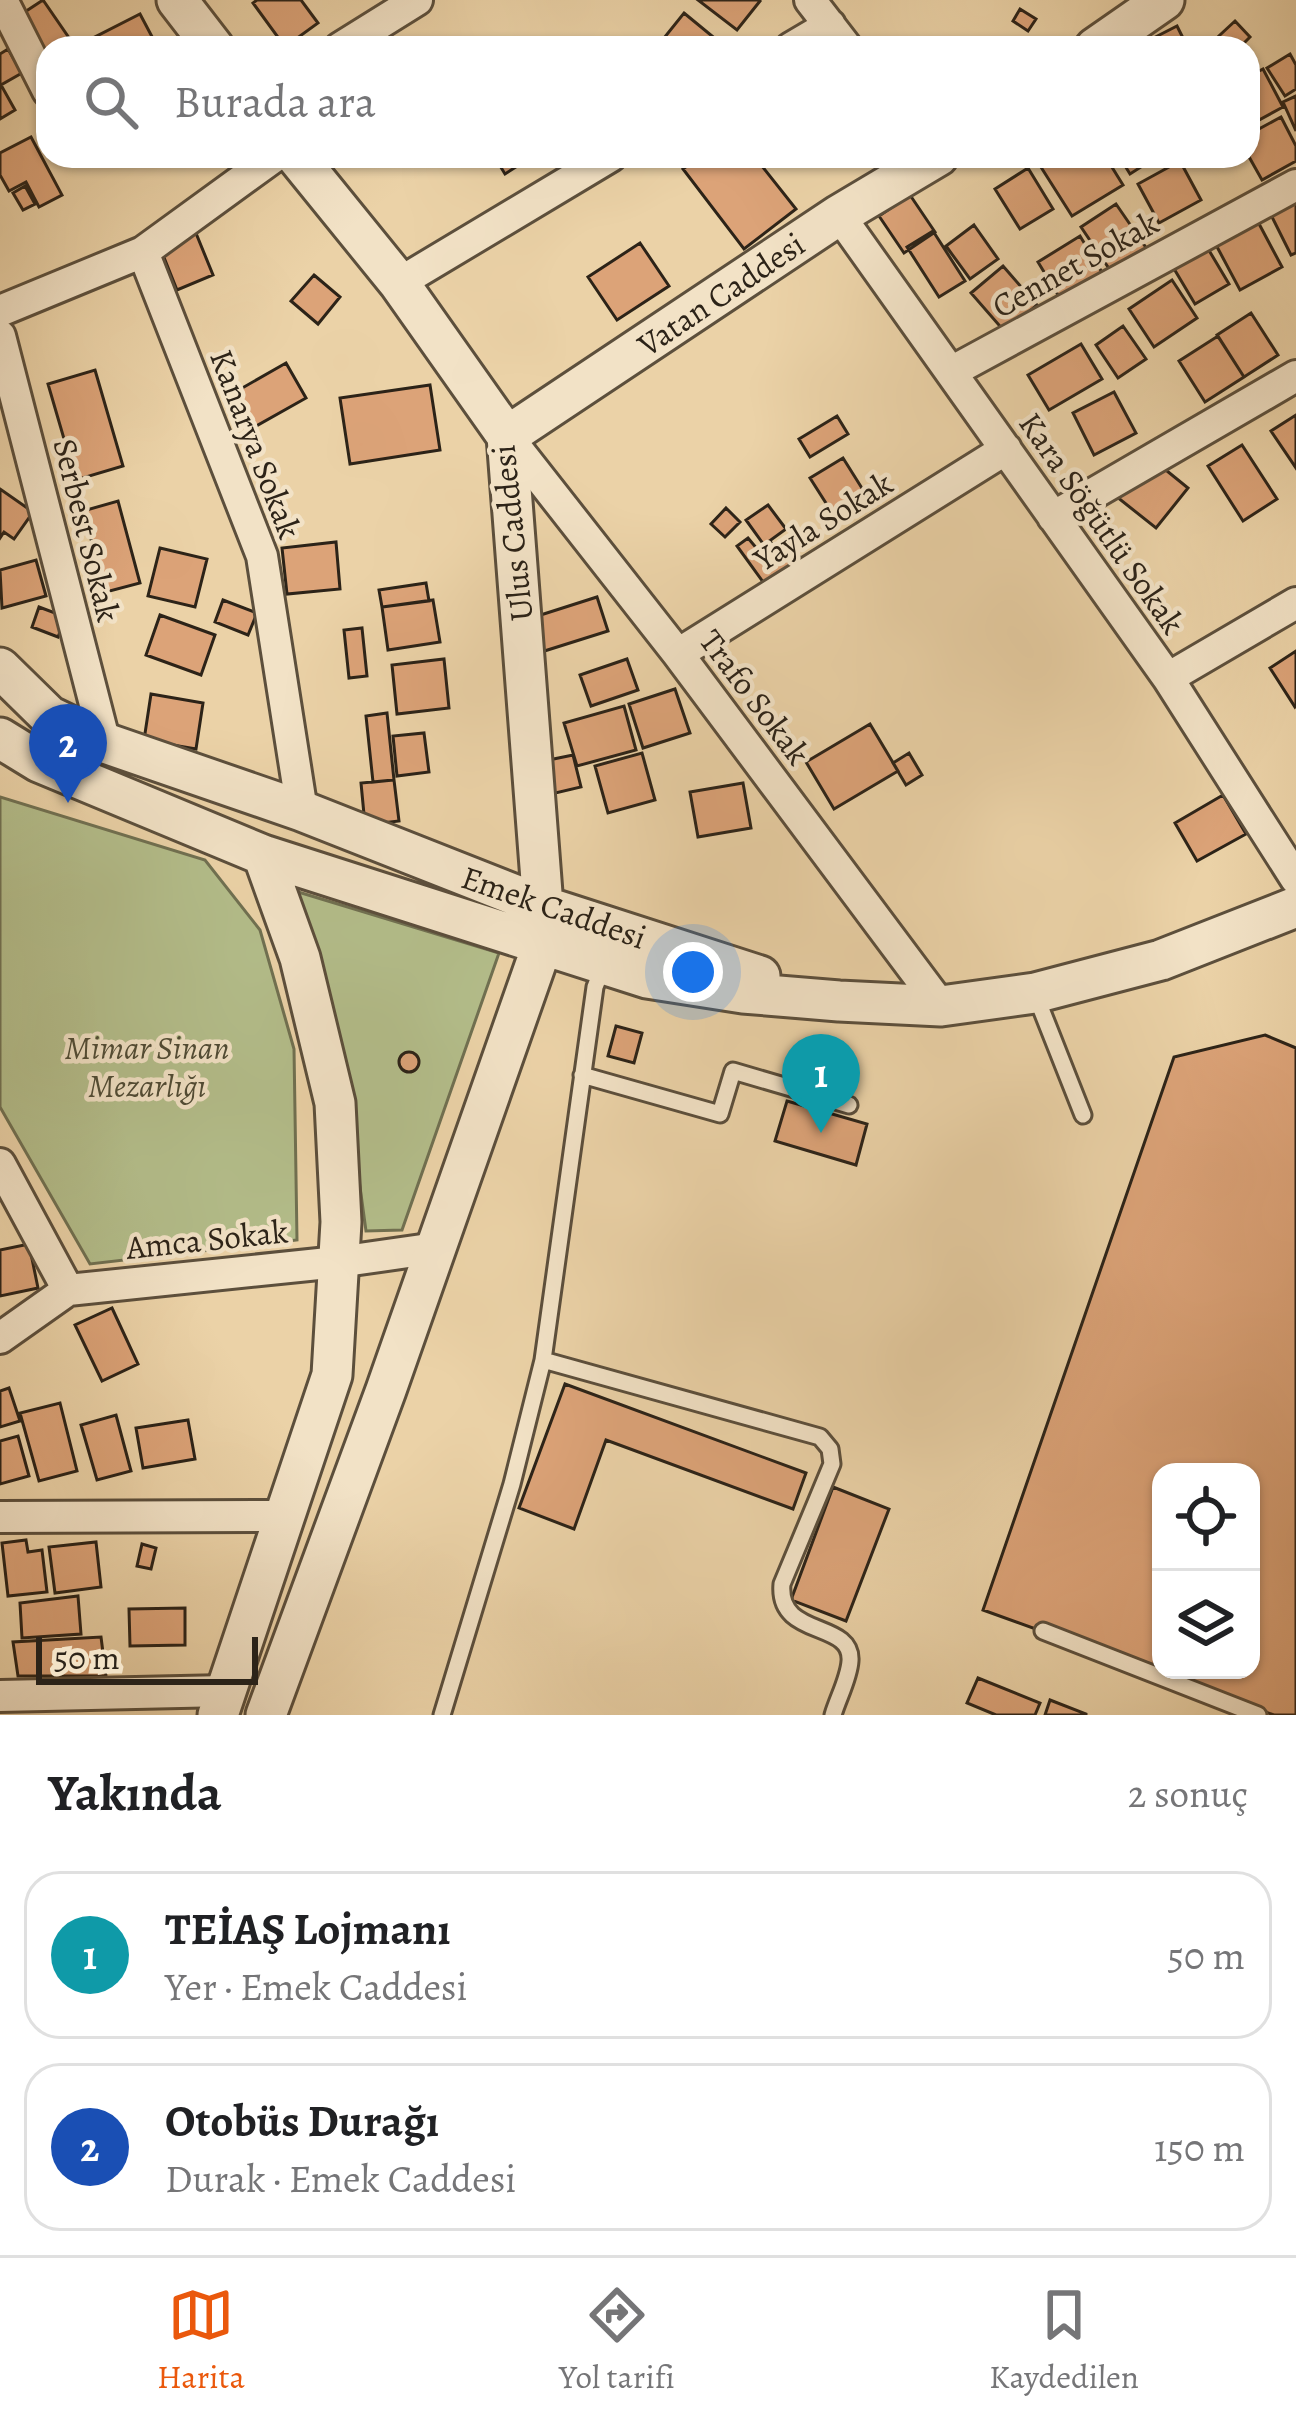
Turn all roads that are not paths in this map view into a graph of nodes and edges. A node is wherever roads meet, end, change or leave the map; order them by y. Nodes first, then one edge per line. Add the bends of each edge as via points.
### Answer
1 (2, 0) edge
2 (177, 0) edge
3 (416, 0) edge
4 (810, 0) edge
5 (1164, 0) edge
6 (205, 36) edge
7 (359, 36) edge
8 (838, 36) edge
9 (1112, 36) edge
10 (36, 67) edge
11 (258, 168) edge
12 (306, 168) edge
13 (591, 168) edge
14 (916, 168) edge
15 (1296, 185) edge
16 (839, 215) junction
17 (143, 251) junction
18 (399, 283) junction
19 (0, 311) edge
20 (0, 336) edge
21 (951, 372) junction
22 (1296, 376) edge
23 (507, 436) junction
24 (1006, 449) junction
25 (1053, 517) junction
26 (1296, 603) edge
27 (678, 654) junction
28 (0, 668) edge
29 (1168, 678) junction
30 (49, 716) junction
31 (105, 743) junction
32 (6, 747) edge
33 (302, 812) junction
34 (263, 855) junction
35 (1296, 879) edge
36 (543, 906) junction
37 (1296, 907) edge
38 (542, 946) junction
39 (604, 964) junction
40 (1035, 993) junction
41 (839, 1001) junction
42 (941, 1006) junction
43 (583, 1075) junction
44 (849, 1106) dead end
45 (1083, 1115) dead end
46 (0, 1164) edge
47 (436, 1248) junction
48 (338, 1262) junction
49 (68, 1290) junction
50 (0, 1339) edge
51 (543, 1360) junction
52 (285, 1516) junction
53 (0, 1517) edge
54 (1043, 1631) dead end
55 (20, 1702) edge
56 (222, 1703) edge
57 (266, 1715) edge
58 (442, 1715) edge
59 (832, 1715) edge
60 (1258, 1715) edge

1 - 10 street
2 - 6 street
3 - 7 street
4 - 8 street
5 - 9 street
11 - 17 street
12 - 18 street, Ulus Caddesi
13 - 18 street
14 - 16 street, Vatan Caddesi
15 - 21 street, Cennet Sokak
16 - 21 street, Kara Söğütlü Sokak
16 - 23 street, Vatan Caddesi
17 - 19 street
17 - 33 street, Kanarya Sokak via 262,556
18 - 23 street, Ulus Caddesi
20 - 31 street, Serbest Sokak
21 - 24 street, Kara Söğütlü Sokak
22 - 25 street
23 - 27 street, Trafo Sokak
23 - 36 street, Ulus Caddesi
24 - 25 street, Kara Söğütlü Sokak
24 - 27 street, Yayla Sokak
25 - 29 street, Kara Söğütlü Sokak
26 - 29 street
27 - 42 street, Trafo Sokak
28 - 30 street, Emek Caddesi
29 - 35 street, Kara Söğütlü Sokak
30 - 31 street, Emek Caddesi
30 - 32 street
31 - 33 street, Emek Caddesi
32 - 34 street, Emek Caddesi
33 - 36 street, Emek Caddesi
34 - 38 street, Emek Caddesi
34 - 48 street via 301,958 335,1103
36 - 38 street, Ulus Caddesi
36 - 41 street, Emek Caddesi
37 - 40 street via 1161,960
38 - 39 street, Emek Caddesi
38 - 47 street, Ulus Caddesi
39 - 41 street, Emek Caddesi via 647,978
39 - 43 lane
40 - 42 street
40 - 45 lane
41 - 42 street
43 - 44 lane via 720,1114 733,1072
43 - 51 lane
46 - 49 street
47 - 48 street, Amca Sokak
47 - 57 street, Ulus Caddesi
48 - 49 street, Amca Sokak
48 - 52 street via 332,1375
49 - 50 street, Amca Sokak
51 - 58 lane
51 - 59 lane via 820,1437 832,1464 781,1598 800,1622 851,1653
52 - 53 street
52 - 56 street
54 - 60 lane
55 - 56 street

